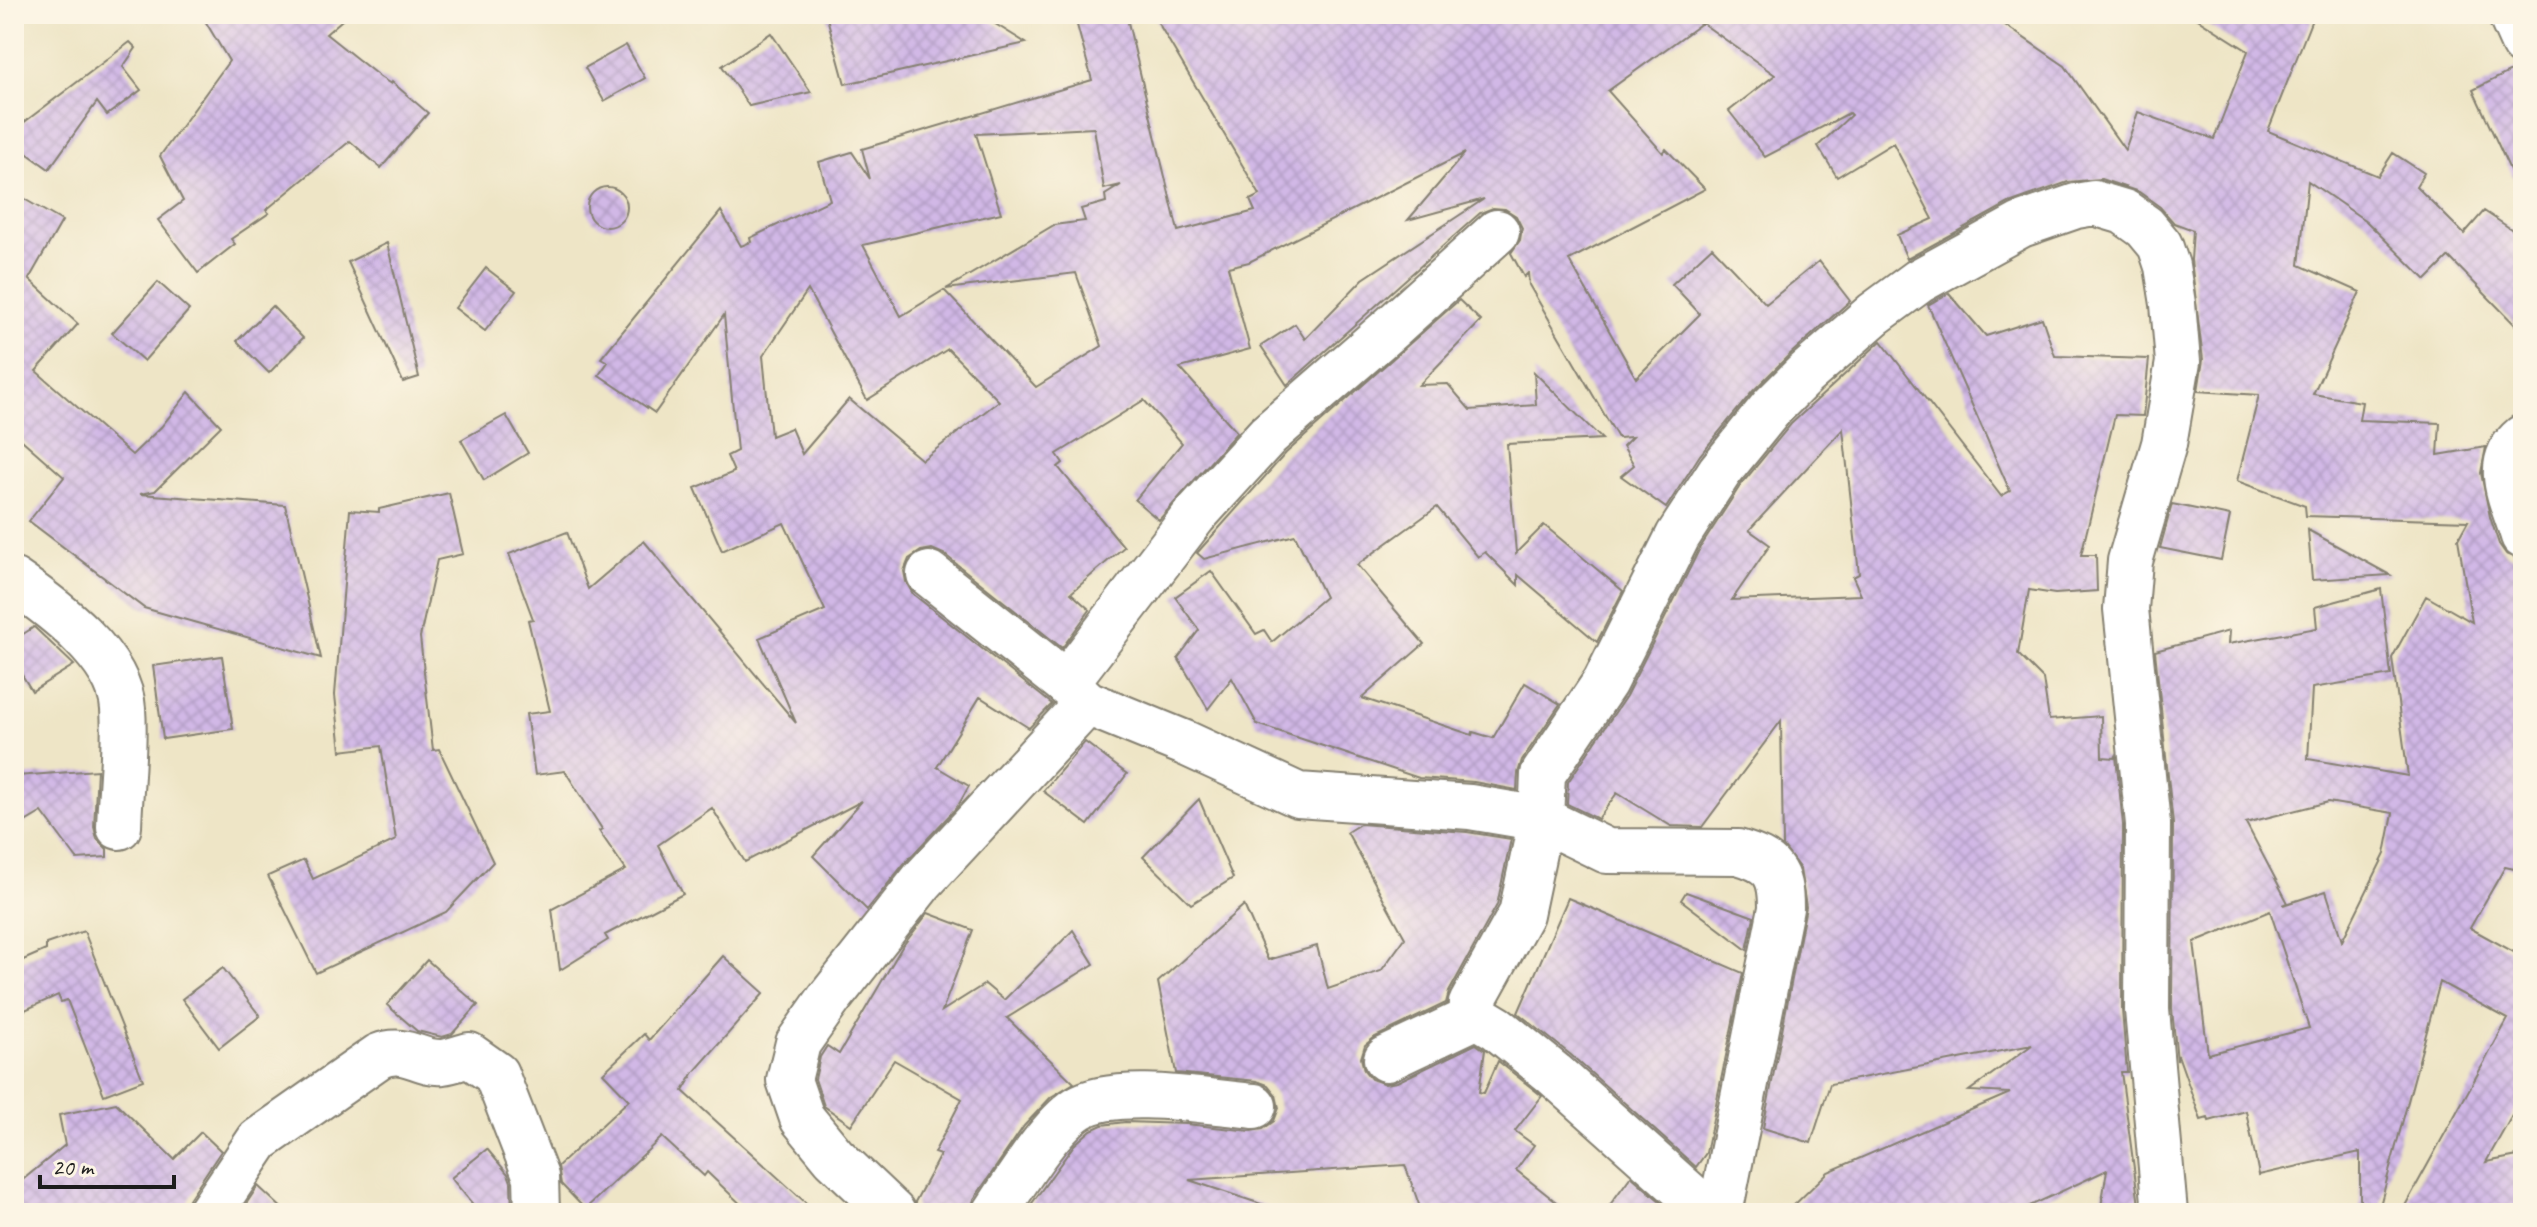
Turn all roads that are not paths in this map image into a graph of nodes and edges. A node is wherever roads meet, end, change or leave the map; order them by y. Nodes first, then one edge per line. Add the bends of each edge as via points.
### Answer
1 (2510, 14) edge
2 (2523, 43) edge
3 (1497, 232) dead end
4 (2523, 437) edge
5 (2523, 536) edge
6 (929, 574) dead end
7 (14, 581) edge
8 (1076, 693) junction
9 (1541, 819) junction
10 (119, 827) dead end
11 (1477, 1016) junction
12 (1386, 1059) dead end
13 (1254, 1106) dead end
14 (210, 1213) edge
15 (537, 1213) edge
16 (893, 1213) edge
17 (995, 1213) edge
18 (1710, 1213) edge
19 (1720, 1213) edge
20 (2165, 1213) edge

1 - 2 street
3 - 8 street via 1268,435 1194,516
4 - 5 street via 2503,470
6 - 8 street
7 - 10 street via 78,631 117,685 123,707
8 - 9 street via 1298,795 1470,807
8 - 16 street via 798,1043 789,1080 802,1118
9 - 11 street via 1521,914 1471,1004
9 - 19 street via 1607,851 1738,852 1758,858 1779,880 1781,908
9 - 20 street via 1543,774 1605,682 1678,536 1720,471 1772,407 1874,314 1970,251 2021,225 2076,206 2094,203 2124,212 2160,245 2178,362 2164,444 2130,561 2126,609 2148,824 2147,1010
11 - 12 street
11 - 18 street via 1554,1074
13 - 17 street via 1126,1096 1079,1107 1058,1125
14 - 15 street via 259,1140 379,1056 402,1051 441,1062 469,1055 496,1074 536,1177

